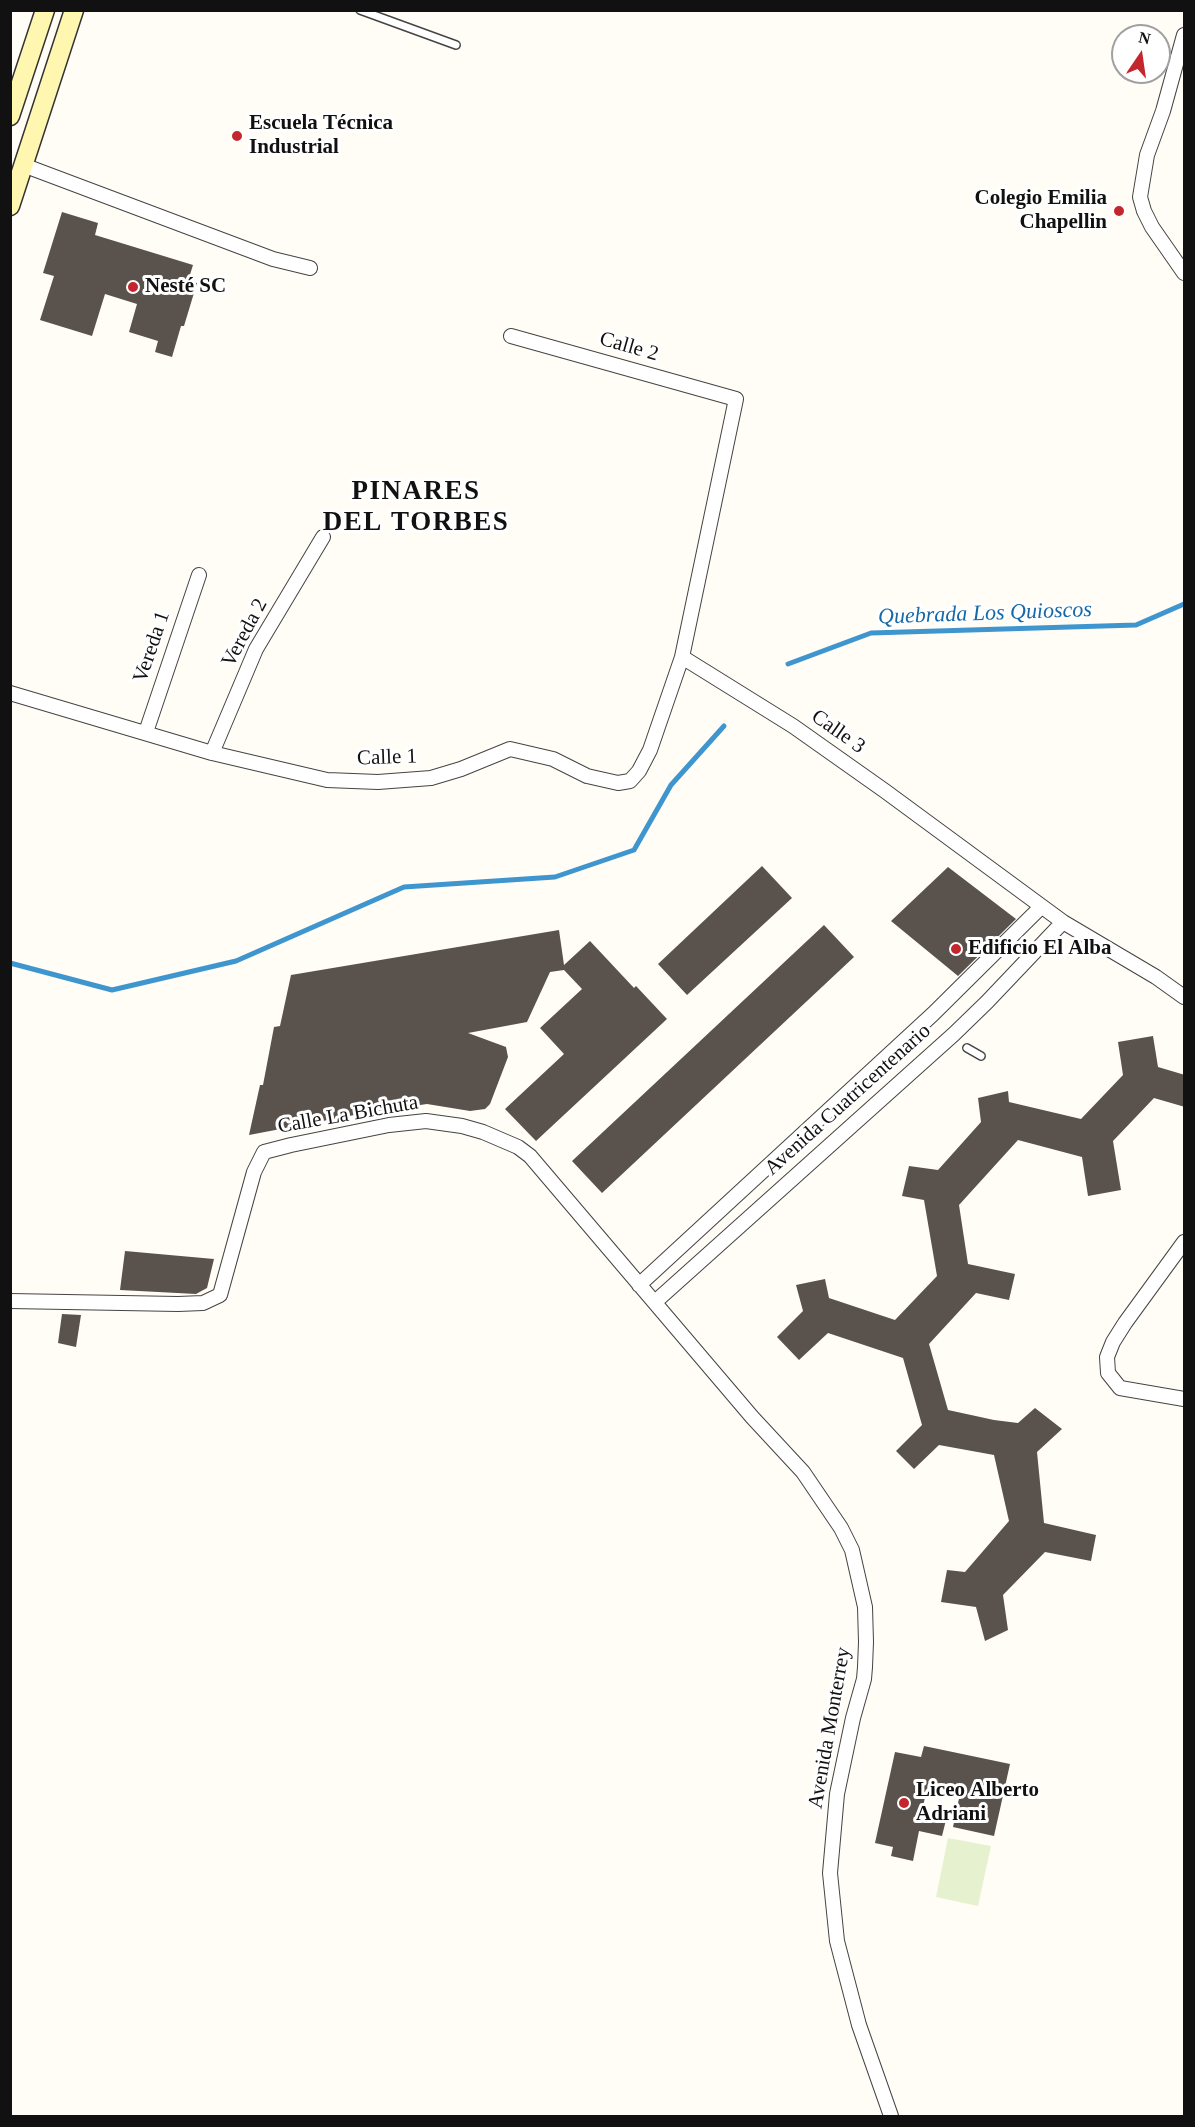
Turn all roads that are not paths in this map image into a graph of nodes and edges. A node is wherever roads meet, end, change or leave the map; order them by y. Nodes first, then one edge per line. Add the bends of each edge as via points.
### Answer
1 (45, 10) edge
2 (74, 10) edge
3 (360, 10) edge
4 (1185, 35) edge
5 (456, 45) dead end
6 (10, 116) edge
7 (23, 165) junction
8 (10, 206) edge
9 (310, 267) dead end
10 (1185, 273) edge
11 (510, 336) dead end
12 (323, 537) dead end
13 (199, 575) dead end
14 (682, 657) junction
15 (10, 693) edge
16 (146, 732) junction
17 (212, 753) junction
18 (1041, 907) junction
19 (1063, 922) junction
20 (1185, 997) edge
21 (967, 1047) dead end
22 (981, 1056) dead end
23 (1185, 1242) edge
24 (639, 1285) junction
25 (10, 1300) edge
26 (655, 1302) junction
27 (1185, 1399) edge
28 (891, 2116) edge

1 - 6 main road
2 - 7 main road
3 - 5 lane
4 - 10 street via 1147,156 1140,197 1152,227
7 - 8 main road
7 - 9 street via 273,259
11 - 14 street, Calle 2 via 736,399
12 - 17 street, Vereda 2 via 256,649
13 - 16 street, Vereda 1
14 - 17 street, Calle 1 via 650,750 630,781 618,783 587,776 553,759 510,749 431,778 378,782 327,780
14 - 18 street, Calle 3 via 793,726
15 - 16 street, Calle 1
16 - 17 street, Calle 1
18 - 19 street, Calle 3
18 - 24 street, Avenida Cuatricentenario via 933,1014
19 - 20 street, Calle 3
19 - 26 street, Avenida Cuatricentenario via 954,1034
21 - 22 lane
23 - 27 street via 1113,1342 1107,1357 1108,1373 1120,1388
24 - 25 street, Calle La Bichuta via 530,1156 483,1132 426,1121 388,1125 264,1152 254,1172 220,1295 203,1303
24 - 26 street, Calle La Bichuta
26 - 28 street, Avenida Monterrey via 803,1472 852,1550 865,1607 864,1679 837,1794 830,1874 837,1941 859,2025

